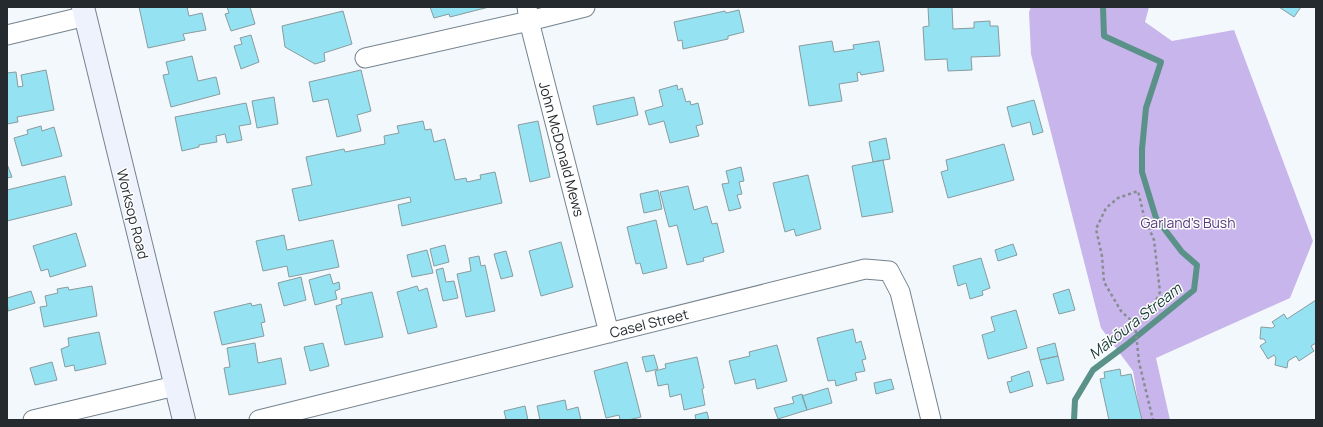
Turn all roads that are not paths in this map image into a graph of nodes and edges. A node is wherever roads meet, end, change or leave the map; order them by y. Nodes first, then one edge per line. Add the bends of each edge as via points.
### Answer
1 (585, 7) edge
2 (84, 12) edge
3 (528, 14) edge
4 (7, 35) edge
5 (365, 58) dead end
6 (609, 332) junction
7 (175, 386) junction
8 (33, 420) edge
9 (184, 420) edge
10 (259, 420) edge
11 (931, 420) edge

1 - 3 street
2 - 4 street
2 - 7 street, Worksop Road
3 - 5 street
3 - 6 street, John McDonald Mews
6 - 10 street, Casel Street
6 - 11 street, Casel Street via 865,269 889,271 900,292
7 - 8 street
7 - 9 street, Worksop Road

